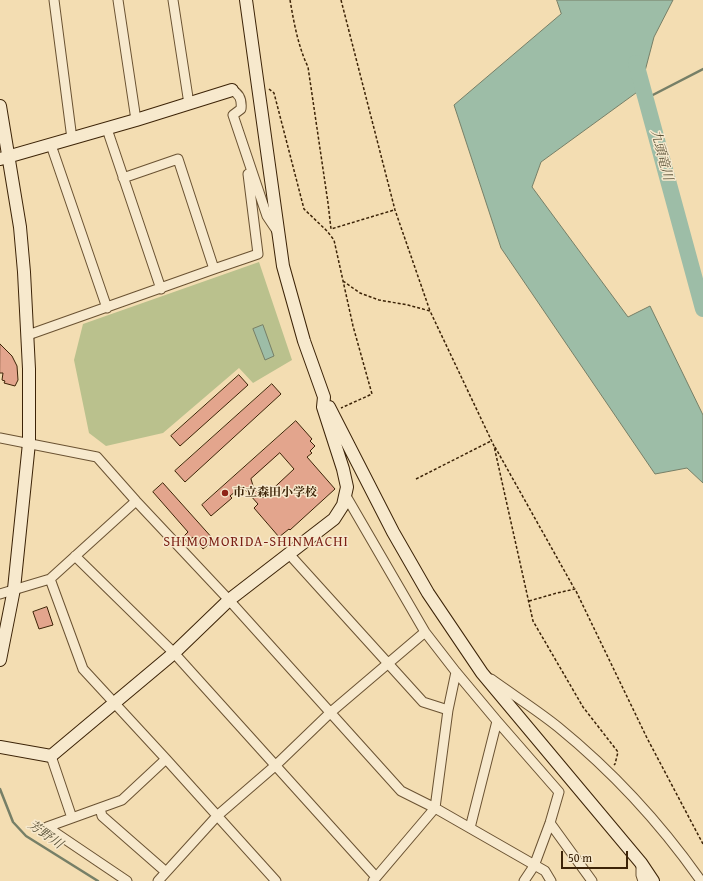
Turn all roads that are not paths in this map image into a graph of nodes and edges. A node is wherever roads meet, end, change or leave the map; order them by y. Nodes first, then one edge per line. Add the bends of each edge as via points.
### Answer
1 (54, 0) edge
2 (118, 0) edge
3 (173, 0) edge
4 (246, 0) edge
5 (232, 90) joint
6 (189, 104) junction
7 (0, 106) edge
8 (136, 120) junction
9 (107, 129) junction
10 (72, 138) junction
11 (51, 145) junction
12 (246, 155) junction
13 (5, 158) edge
14 (123, 178) junction
15 (278, 232) junction
16 (214, 269) junction
17 (161, 289) junction
18 (107, 308) junction
19 (28, 335) junction
20 (324, 396) junction
21 (0, 438) edge
22 (29, 443) junction
23 (346, 496) junction
24 (136, 501) junction
25 (289, 554) junction
26 (75, 556) junction
27 (50, 579) junction
28 (14, 589) junction
29 (0, 594) edge
30 (229, 600) junction
31 (425, 632) junction
32 (174, 653) junction
33 (0, 660) edge
34 (388, 663) junction
35 (456, 672) junction
36 (482, 673) junction
37 (114, 703) junction
38 (448, 710) junction
39 (331, 712) junction
40 (497, 721) junction
41 (0, 746) edge
42 (51, 756) junction
43 (166, 759) junction
44 (276, 765) junction
45 (100, 808) junction
46 (435, 808) junction
47 (217, 816) junction
48 (72, 818) junction
49 (550, 823) junction
50 (470, 828) junction
51 (641, 863) junction
52 (534, 866) junction
53 (166, 872) junction
54 (375, 879) edge
55 (127, 881) edge
56 (158, 881) edge
57 (276, 881) edge
58 (524, 881) edge
59 (551, 881) edge
60 (592, 881) edge
61 (643, 881) edge
62 (653, 881) edge
63 (701, 881) edge

1 - 10 street
2 - 8 street
3 - 6 street
4 - 15 street
5 - 6 street
5 - 12 street via 242,101 241,109 233,116
6 - 8 street
7 - 13 street
8 - 9 street
9 - 10 street
9 - 14 street
10 - 11 street
11 - 13 street
11 - 18 street
12 - 15 street via 267,216
12 - 16 street via 258,254
13 - 19 street via 20,227
14 - 16 street via 178,159
14 - 17 street
15 - 20 street via 292,301
16 - 17 street
17 - 18 street
18 - 19 street
19 - 22 street
20 - 23 street via 323,407 347,487
20 - 36 street via 393,532 428,593
21 - 22 street
22 - 24 street via 97,457
22 - 28 street
23 - 25 street via 334,519
23 - 31 street
24 - 26 street
24 - 30 street
25 - 30 street
25 - 34 street
26 - 27 street
26 - 32 street
27 - 28 street
27 - 37 street via 83,669
28 - 29 street
28 - 33 street
30 - 32 street
30 - 39 street
31 - 34 street
31 - 35 street
32 - 37 street
32 - 44 street
34 - 38 street via 423,702
34 - 39 street
35 - 38 street
35 - 40 street
36 - 51 street
36 - 63 street via 557,726 617,780 661,829
37 - 42 street
37 - 43 street
38 - 46 street
39 - 44 street
39 - 46 street via 401,791
40 - 49 street via 559,792
40 - 50 street
41 - 42 street
42 - 48 street
43 - 45 street via 122,800
43 - 47 street
44 - 47 street
44 - 54 street
45 - 48 street
45 - 53 street via 102,816
46 - 50 street
46 - 54 street
47 - 53 street
47 - 57 street
48 - 55 street via 47,827
49 - 52 street
49 - 60 street
50 - 52 street
51 - 61 street
51 - 62 street
52 - 58 street
52 - 59 street via 545,871
53 - 56 street

